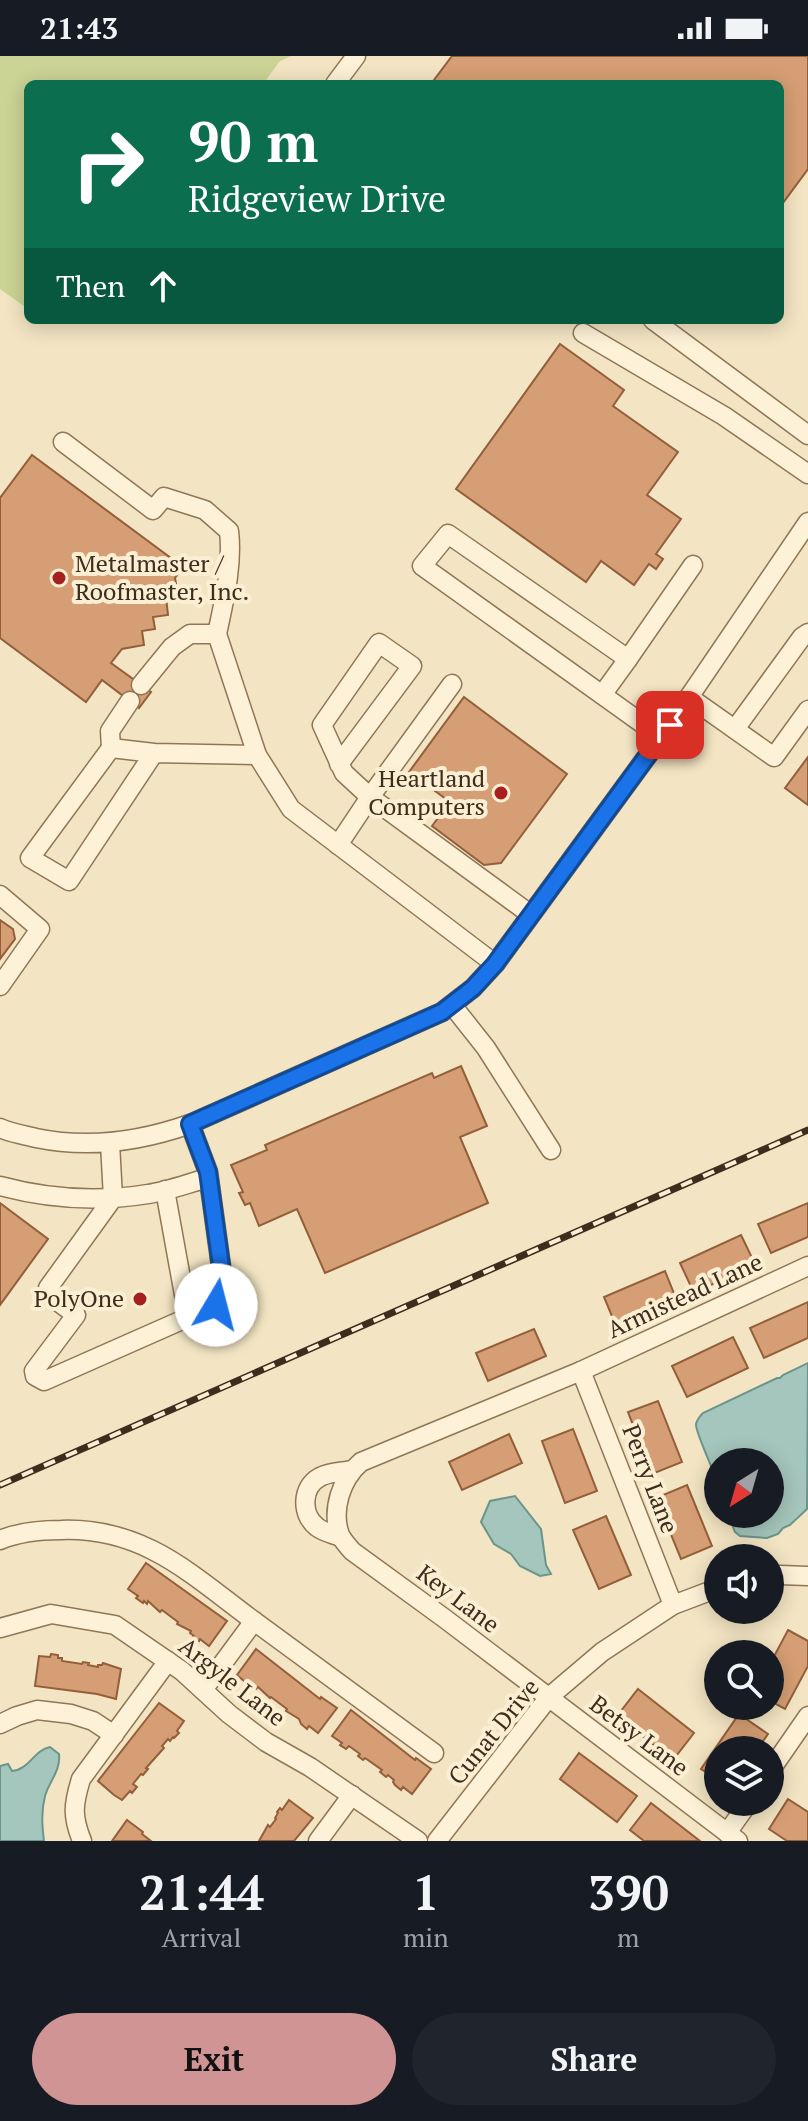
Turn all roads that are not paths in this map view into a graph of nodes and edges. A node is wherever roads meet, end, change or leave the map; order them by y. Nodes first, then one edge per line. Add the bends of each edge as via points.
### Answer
1 (356, 56) edge
2 (338, 80) edge
3 (658, 324) edge
4 (583, 333) dead end
5 (808, 435) edge
6 (63, 442) dead end
7 (808, 474) edge
8 (808, 522) edge
9 (802, 544) edge
10 (693, 565) dead end
11 (808, 633) edge
12 (217, 634) junction
13 (628, 659) junction
14 (452, 684) dead end
15 (602, 695) junction
16 (689, 697) junction
17 (808, 710) edge
18 (735, 729) junction
19 (661, 737) junction
20 (111, 748) junction
21 (154, 753) junction
22 (257, 755) junction
23 (339, 764) junction
24 (370, 797) junction
25 (338, 845) junction
26 (0, 895) edge
27 (530, 914) junction
28 (495, 964) junction
29 (0, 986) edge
30 (452, 1005) junction
31 (190, 1124) junction
32 (0, 1128) edge
33 (110, 1143) junction
34 (551, 1150) dead end
35 (208, 1178) junction
36 (0, 1186) edge
37 (165, 1190) junction
38 (113, 1198) junction
39 (808, 1266) edge
40 (188, 1317) junction
41 (581, 1371) junction
42 (352, 1470) junction
43 (341, 1537) junction
44 (0, 1540) edge
45 (784, 1575) edge
46 (808, 1576) edge
47 (704, 1593) edge
48 (673, 1605) junction
49 (254, 1621) junction
50 (0, 1628) edge
51 (168, 1661) junction
52 (203, 1690) junction
53 (549, 1697) junction
54 (808, 1716) edge
55 (0, 1724) edge
56 (114, 1735) junction
57 (784, 1751) edge
58 (434, 1753) dead end
59 (352, 1795) junction
60 (743, 1816) edge
61 (733, 1837) edge
62 (82, 1841) edge
63 (318, 1841) edge
64 (418, 1841) edge
65 (437, 1841) edge

1 - 2 street
3 - 5 street
4 - 7 street via 724,416
6 - 12 street via 153,510 164,497 205,510 229,531
8 - 9 street
9 - 16 street
10 - 13 street
11 - 18 street
12 - 20 street via 190,634 172,647 110,731
12 - 22 street
13 - 15 street
13 - 15 street via 448,534 422,566
14 - 24 street
15 - 19 street
16 - 18 street
16 - 19 street
17 - 18 street via 774,757
19 - 27 street
20 - 21 street
20 - 21 street via 30,858 69,881
21 - 22 street
22 - 25 street via 291,809
23 - 23 street via 322,725 379,643 412,666
23 - 24 street
24 - 25 street
24 - 27 street
25 - 28 street
26 - 29 street via 40,929
27 - 28 street
28 - 30 street
30 - 31 street
30 - 34 street
31 - 33 street
31 - 35 street
32 - 33 street via 61,1143
33 - 38 street
35 - 37 street
35 - 40 street via 225,1295
36 - 38 street via 50,1197
37 - 38 street
37 - 40 street
38 - 40 street via 48,1288 48,1294 76,1315 35,1376 44,1381
39 - 41 street, Armistead Lane
41 - 42 street, Key Lane
41 - 48 street, Perry Lane
42 - 43 street via 339,1498
42 - 43 street, Key Lane via 319,1477 305,1502 316,1527
43 - 53 street, Key Lane via 352,1551
44 - 49 street via 40,1530 76,1529 134,1540 175,1562
45 - 46 street
47 - 48 street, Cunat Drive
48 - 53 street, Cunat Drive via 602,1652
49 - 52 street
49 - 58 street
50 - 51 street, Argyle Lane via 51,1614 115,1625
51 - 52 street, Argyle Lane
51 - 56 street
52 - 59 street, Argyle Lane via 266,1742
53 - 61 street, Betsy Lane
53 - 65 street, Cunat Drive
54 - 57 street
55 - 56 street via 48,1711 93,1721
56 - 62 street via 81,1779 74,1802
59 - 63 street
59 - 64 street, Argyle Lane
60 - 61 street

